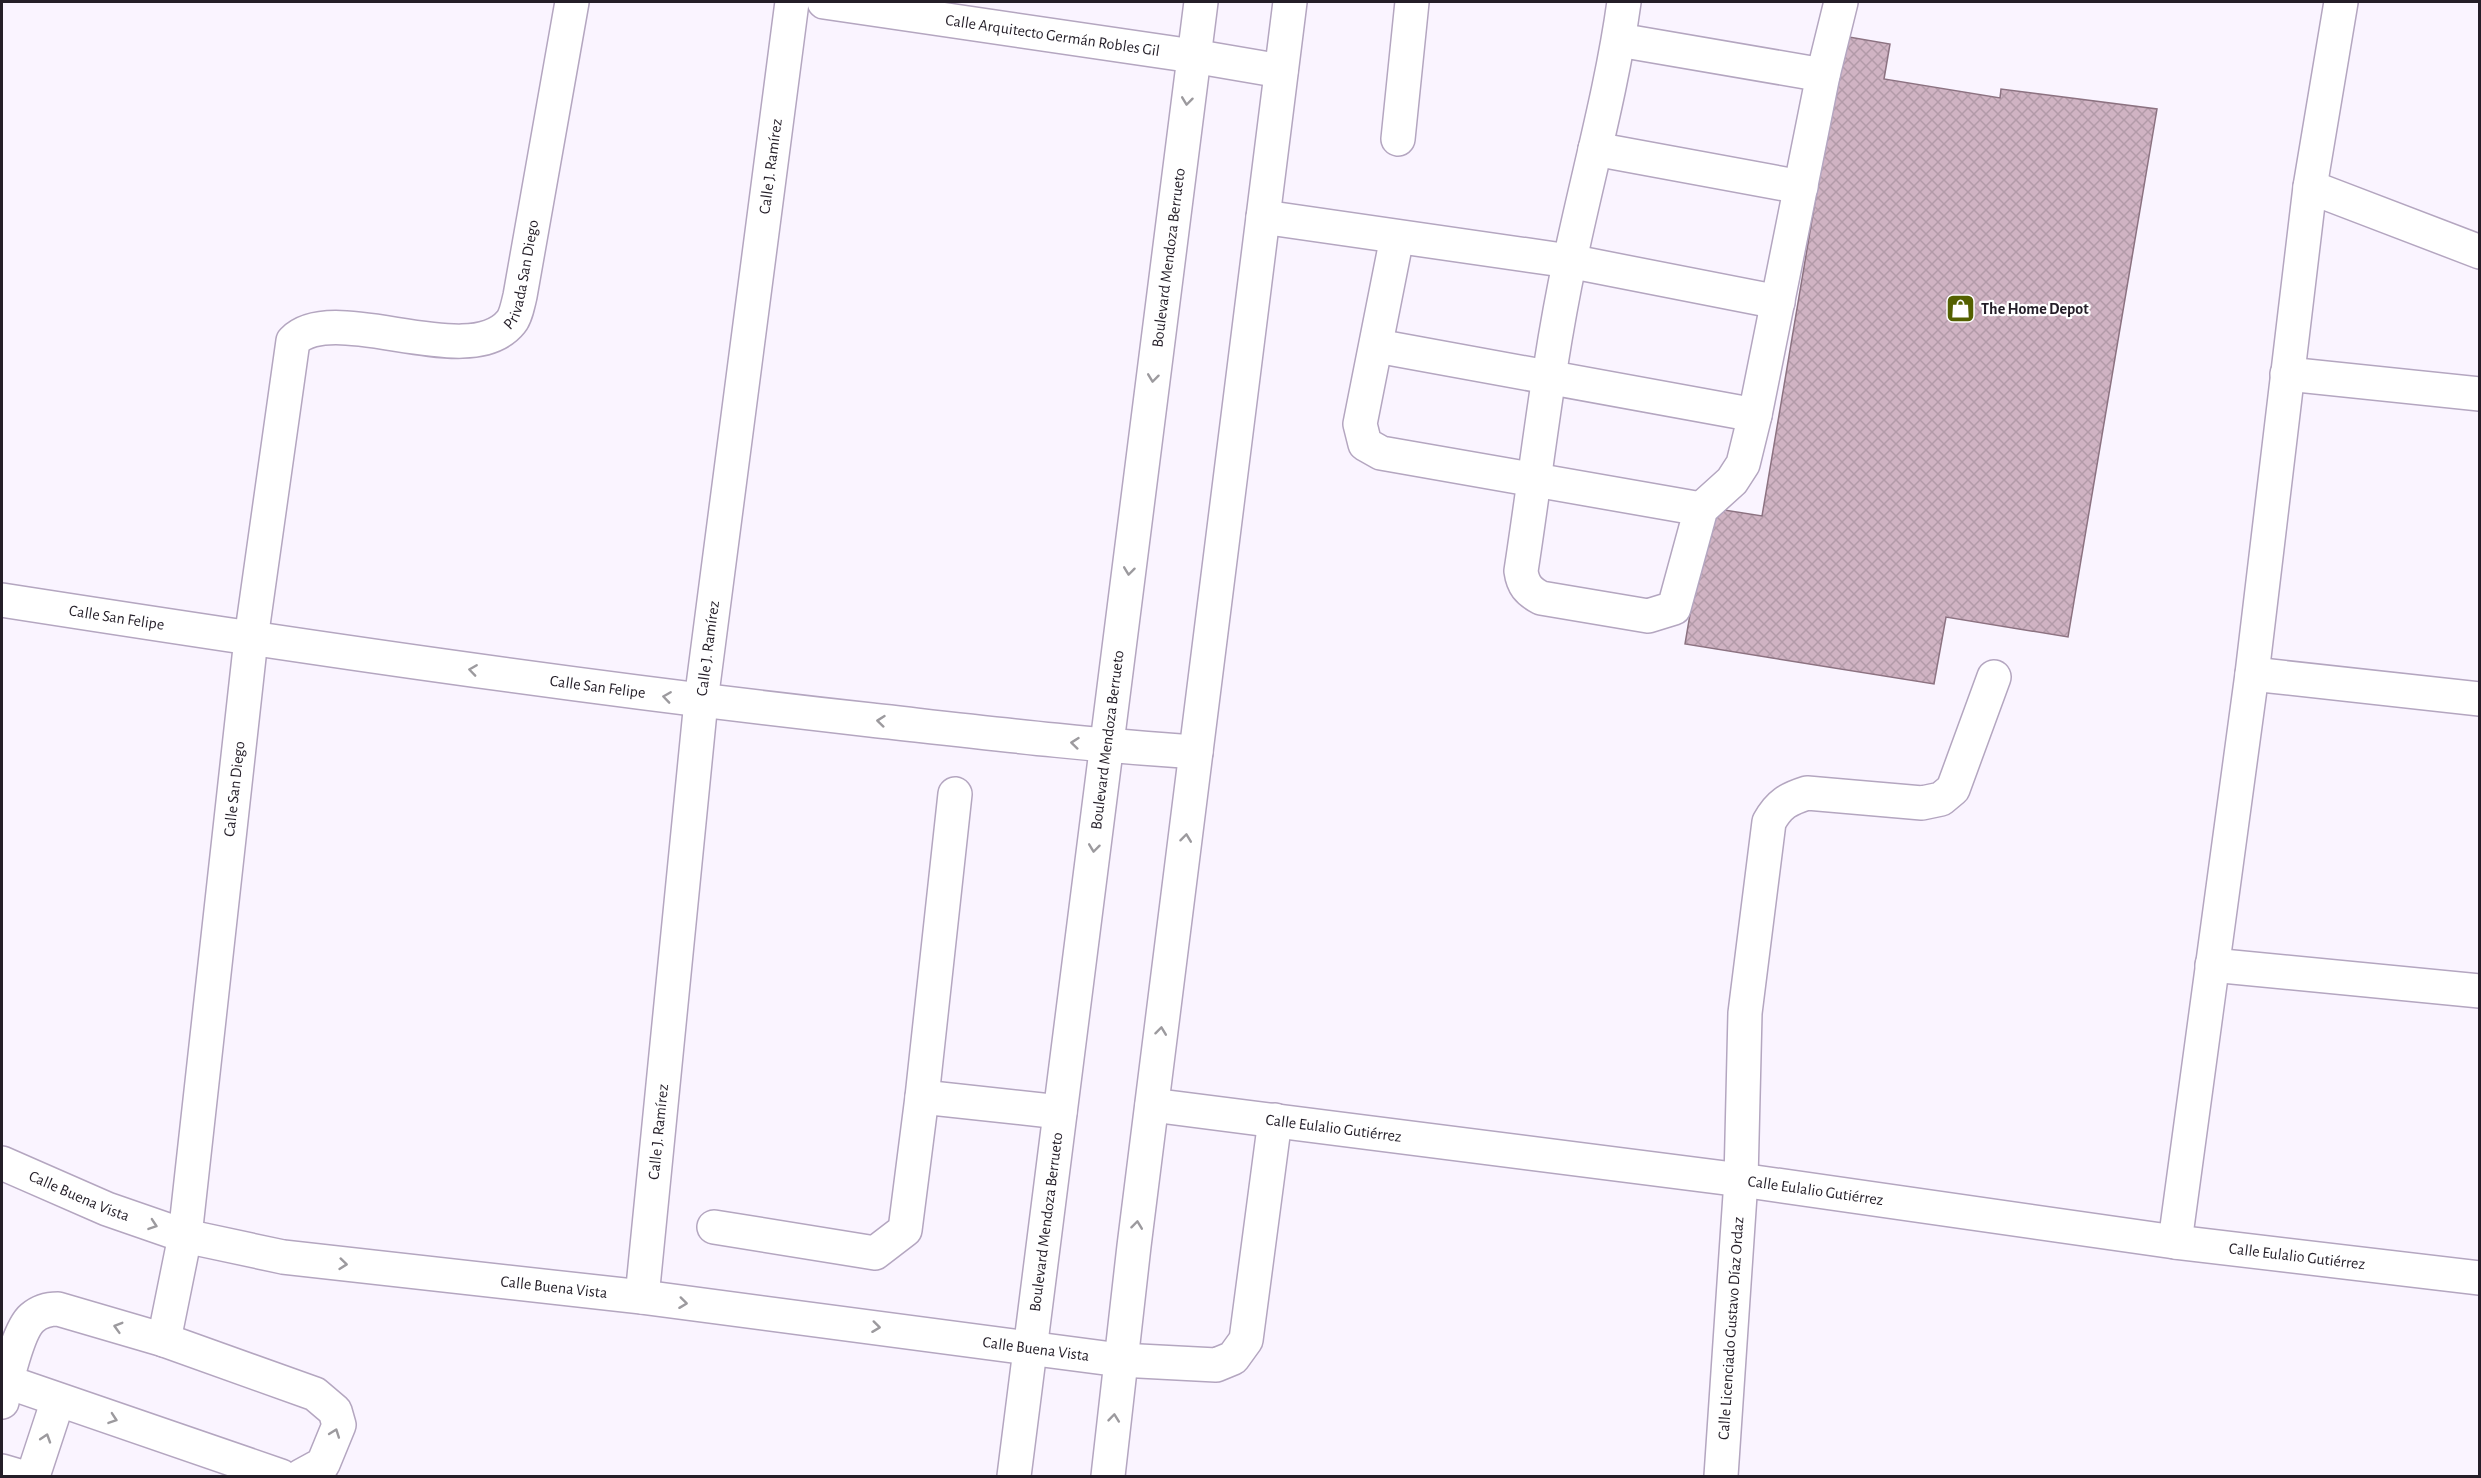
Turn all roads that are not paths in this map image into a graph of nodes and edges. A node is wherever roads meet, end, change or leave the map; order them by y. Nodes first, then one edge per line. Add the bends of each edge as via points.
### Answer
1 (572, 2) edge
2 (792, 2) edge
3 (824, 2) edge
4 (1201, 2) edge
5 (1290, 2) edge
6 (1412, 2) edge
7 (1624, 2) edge
8 (1841, 2) edge
9 (2341, 2) edge
10 (1619, 40) junction
11 (1193, 56) junction
12 (1281, 71) junction
13 (1823, 75) junction
14 (1398, 138) dead end
15 (1594, 149) junction
16 (1801, 187) junction
17 (2310, 187) junction
18 (1263, 217) junction
19 (1398, 237) junction
20 (2480, 252) edge
21 (1569, 261) junction
22 (1778, 302) junction
23 (293, 341) joint
24 (1377, 346) junction
25 (2287, 374) junction
26 (1548, 377) junction
27 (2480, 394) edge
28 (1755, 415) junction
29 (1535, 480) junction
30 (1701, 509) junction
31 (2, 600) edge
32 (251, 639) junction
33 (2252, 674) junction
34 (1994, 677) dead end
35 (2480, 699) edge
36 (701, 701) junction
37 (1107, 746) junction
38 (1196, 752) junction
39 (955, 794) dead end
40 (2212, 964) junction
41 (2480, 991) edge
42 (922, 1097) junction
43 (1152, 1104) junction
44 (1060, 1112) junction
45 (1275, 1120) junction
46 (2, 1163) edge
47 (1741, 1180) junction
48 (714, 1227) dead end
49 (185, 1236) junction
50 (2175, 1242) junction
51 (2480, 1278) edge
52 (642, 1298) junction
53 (164, 1340) junction
54 (1029, 1347) junction
55 (1120, 1360) junction
56 (3, 1388) edge
57 (58, 1400) junction
58 (2, 1471) edge
59 (19, 1476) edge
60 (33, 1476) edge
61 (280, 1476) edge
62 (302, 1476) edge
63 (1014, 1476) edge
64 (1108, 1476) edge
65 (1721, 1476) edge

1 - 23 street, Privada San Diego via 520,296 511,322 491,338 457,342 328,327 300,334
2 - 36 street, Calle J. Ramírez
3 - 11 street, Calle Arquitecto Germán Robles Gil
4 - 11 street, Boulevard Mendoza Berrueto
5 - 12 street
6 - 14 street
7 - 10 street
8 - 13 street
9 - 17 street
10 - 13 street
10 - 15 street
11 - 12 street, Calle Arquitecto Germán Robles Gil
11 -> 37 street, Boulevard Mendoza Berrueto
12 - 18 street
13 - 16 street
15 - 16 street
15 - 21 street
16 - 22 street
17 - 20 street
17 - 25 street
18 - 19 street
18 - 38 street
19 - 21 street
19 - 24 street
21 - 22 street
21 - 26 street
22 - 28 street
23 - 32 street, Calle San Diego
24 - 26 street
24 - 29 street via 1360,424 1365,444 1381,453
25 - 27 street
25 - 33 street
26 - 28 street
26 - 29 street
28 - 30 street via 1743,464 1732,481
29 - 30 street
29 - 30 street via 1521,571 1529,592 1540,598 1648,616 1674,608
31 - 32 street, Calle San Felipe
36 -> 32 street, Calle San Felipe
32 - 49 street, Calle San Diego
33 - 35 street
33 - 40 street
34 - 47 street, Calle Licenciado Gustavo Díaz Ordaz via 1953,789 1941,799 1922,803 1807,793 1777,807 1769,822 1745,1013
37 -> 36 street, Calle San Felipe
36 - 52 street, Calle J. Ramírez
37 - 38 street, Calle San Felipe
37 -> 44 street, Boulevard Mendoza Berrueto
43 -> 38 street
39 - 42 street
40 - 41 street
40 - 50 street
42 - 44 street
42 - 48 street via 905,1230 875,1253
43 - 45 street, Calle Eulalio Gutiérrez
55 -> 43 street
44 - 54 street, Boulevard Mendoza Berrueto
45 - 47 street, Calle Eulalio Gutiérrez
45 - 55 street, Calle Buena Vista via 1246,1341 1233,1358 1216,1365
46 -> 49 street, Calle Buena Vista via 107,1209
47 - 50 street, Calle Eulalio Gutiérrez
47 - 65 street, Calle Licenciado Gustavo Díaz Ordaz
49 -> 52 street, Calle Buena Vista via 283,1257
49 - 53 street, Calle San Diego
50 - 51 street, Calle Eulalio Gutiérrez
52 -> 54 street, Calle Buena Vista
53 -> 56 street via 58,1309 45,1310 24,1329
62 -> 53 street via 323,1464 339,1425 328,1403 315,1394
54 - 55 street, Calle Buena Vista
54 - 63 street, Boulevard Mendoza Berrueto
64 -> 55 street
56 - 57 street
60 -> 57 street
57 -> 61 street
58 - 59 street

